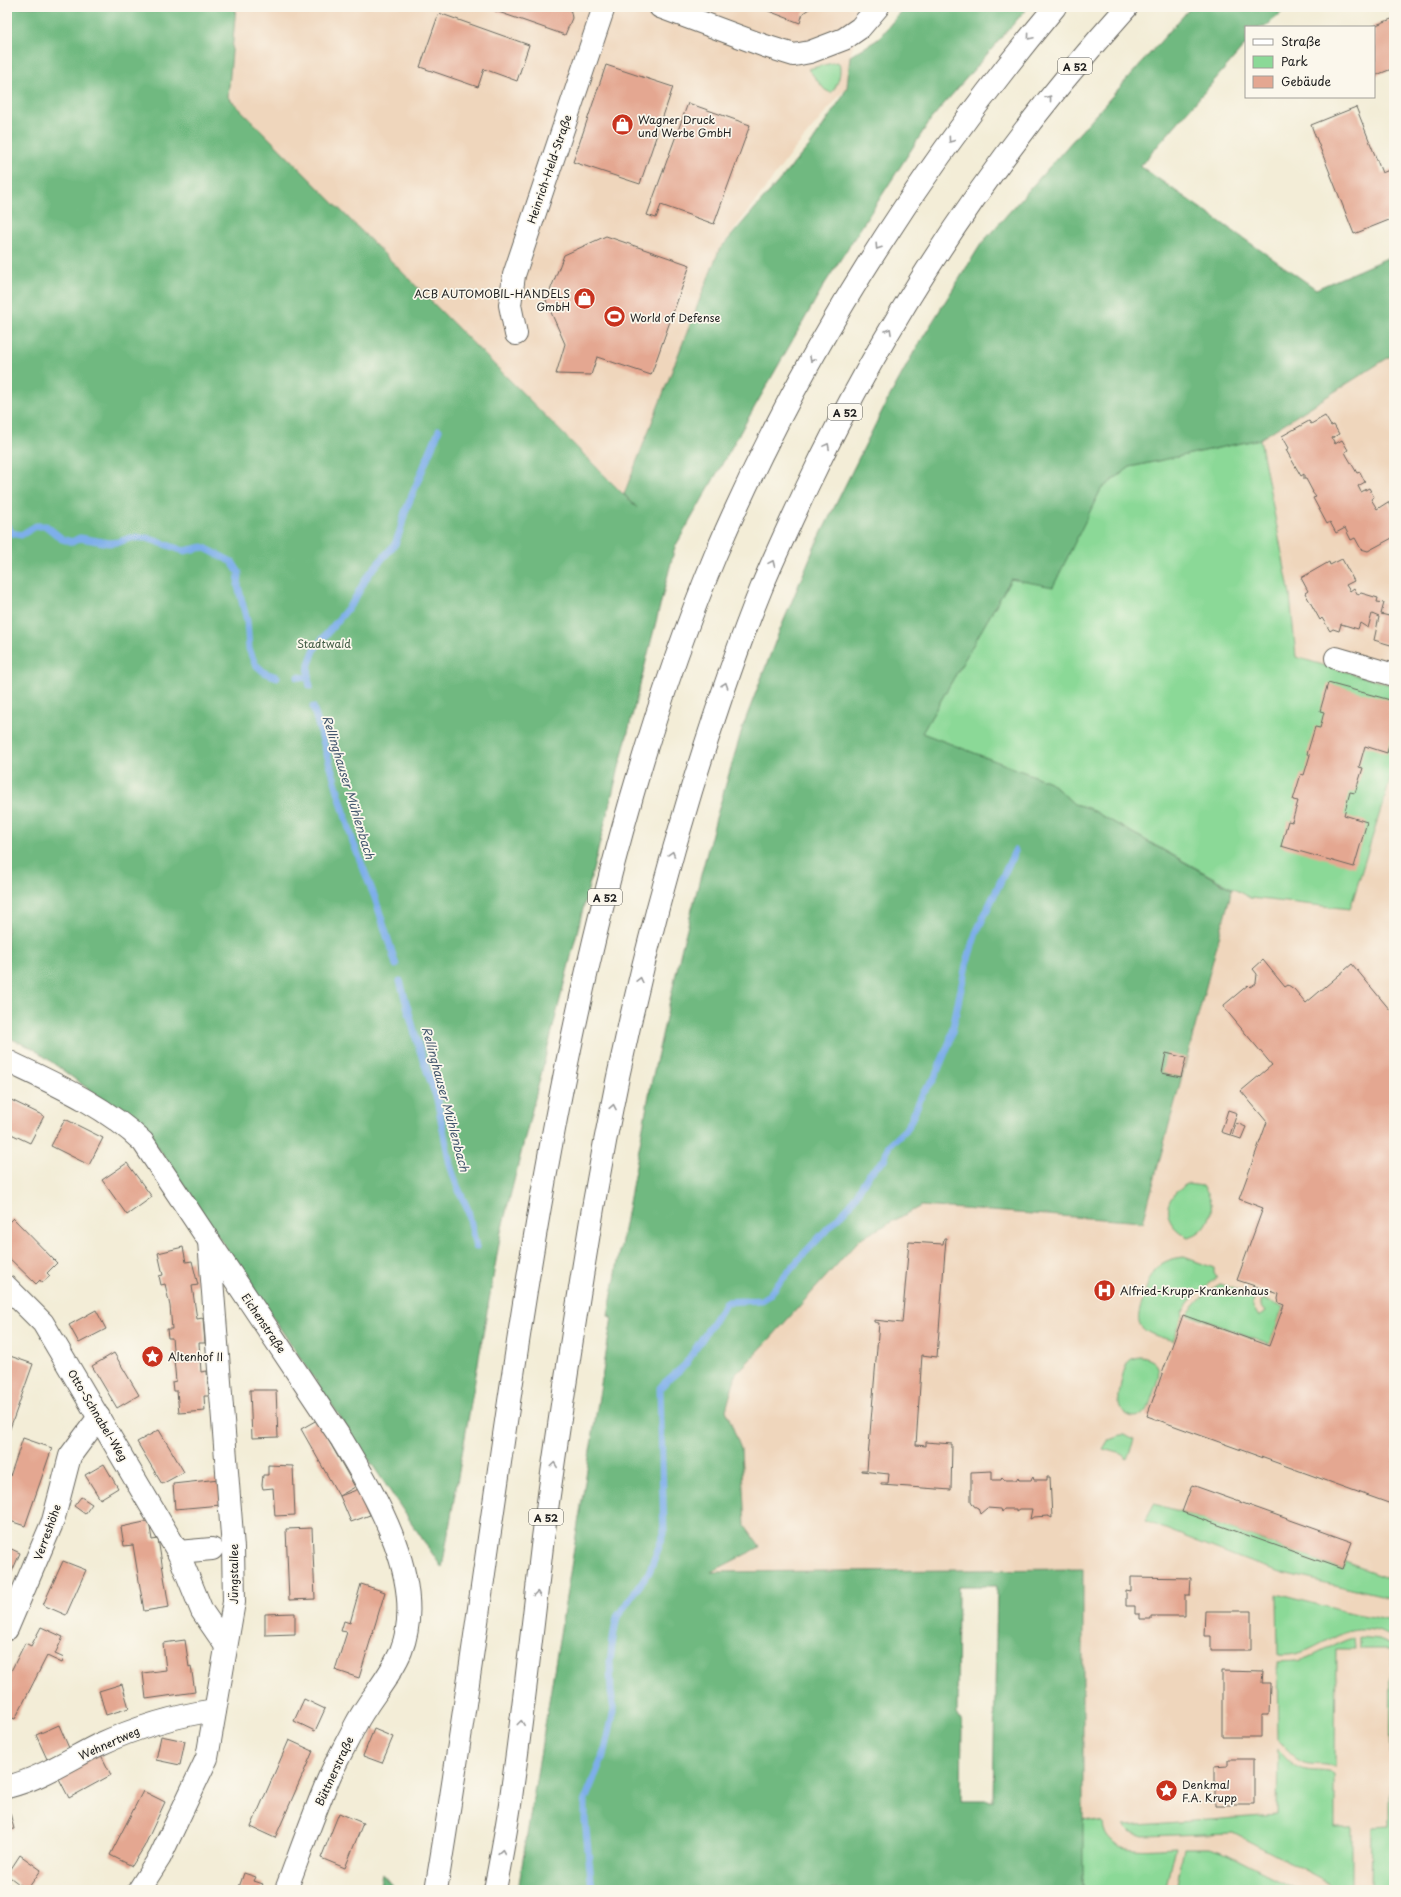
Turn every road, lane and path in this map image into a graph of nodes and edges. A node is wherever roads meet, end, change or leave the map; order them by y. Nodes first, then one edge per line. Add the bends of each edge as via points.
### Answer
1 (604, 7) edge
2 (660, 7) edge
3 (878, 7) edge
4 (1056, 7) edge
5 (1127, 7) edge
6 (516, 334) dead end
7 (1336, 658) dead end
8 (1394, 675) edge
9 (7, 1061) edge
10 (209, 1240) junction
11 (11, 1299) edge
12 (99, 1417) junction
13 (212, 1549) dead end
14 (178, 1552) junction
15 (7, 1629) edge
16 (226, 1646) junction
17 (397, 1660) joint
18 (214, 1710) junction
19 (7, 1787) edge
20 (139, 1890) edge
21 (286, 1890) edge
22 (436, 1890) edge
23 (495, 1890) edge

1 - 6 main road, Heinrich-Held-Straße via 514,275 510,305
2 - 3 main road via 794,55 810,52 844,39 860,28
4 -> 22 main road, A 52 via 992,85 930,169 863,271 828,331 770,439 714,558 654,725 616,853 589,960 551,1139 516,1354 452,1797
23 -> 5 main road, A 52 via 512,1792 544,1533 578,1296 604,1152 648,946 668,868 712,721 757,598 788,527 827,445 901,309 981,187 1058,86
7 - 8 main road
9 - 10 main road, Eichenstraße via 73,1093 131,1131 152,1154
10 - 16 main road, Jüngstallee via 233,1548 234,1602
10 - 17 main road, Eichenstraße via 342,1440 370,1487 386,1521 406,1580 406,1632
11 - 12 main road, Otto-Schnabel-Weg via 43,1322
12 - 14 main road, Otto-Schnabel-Weg
12 - 15 main road, Verreshöhe via 70,1456 53,1521
13 - 14 main road
14 - 16 main road, Otto-Schnabel-Weg via 202,1611
16 - 18 main road, Jüngstallee
17 - 21 main road, Büttnerstraße via 362,1713 328,1779
18 - 19 main road, Wehnertweg via 143,1727 98,1746 48,1773
18 - 20 main road, Jüngstallee via 207,1758 160,1856

